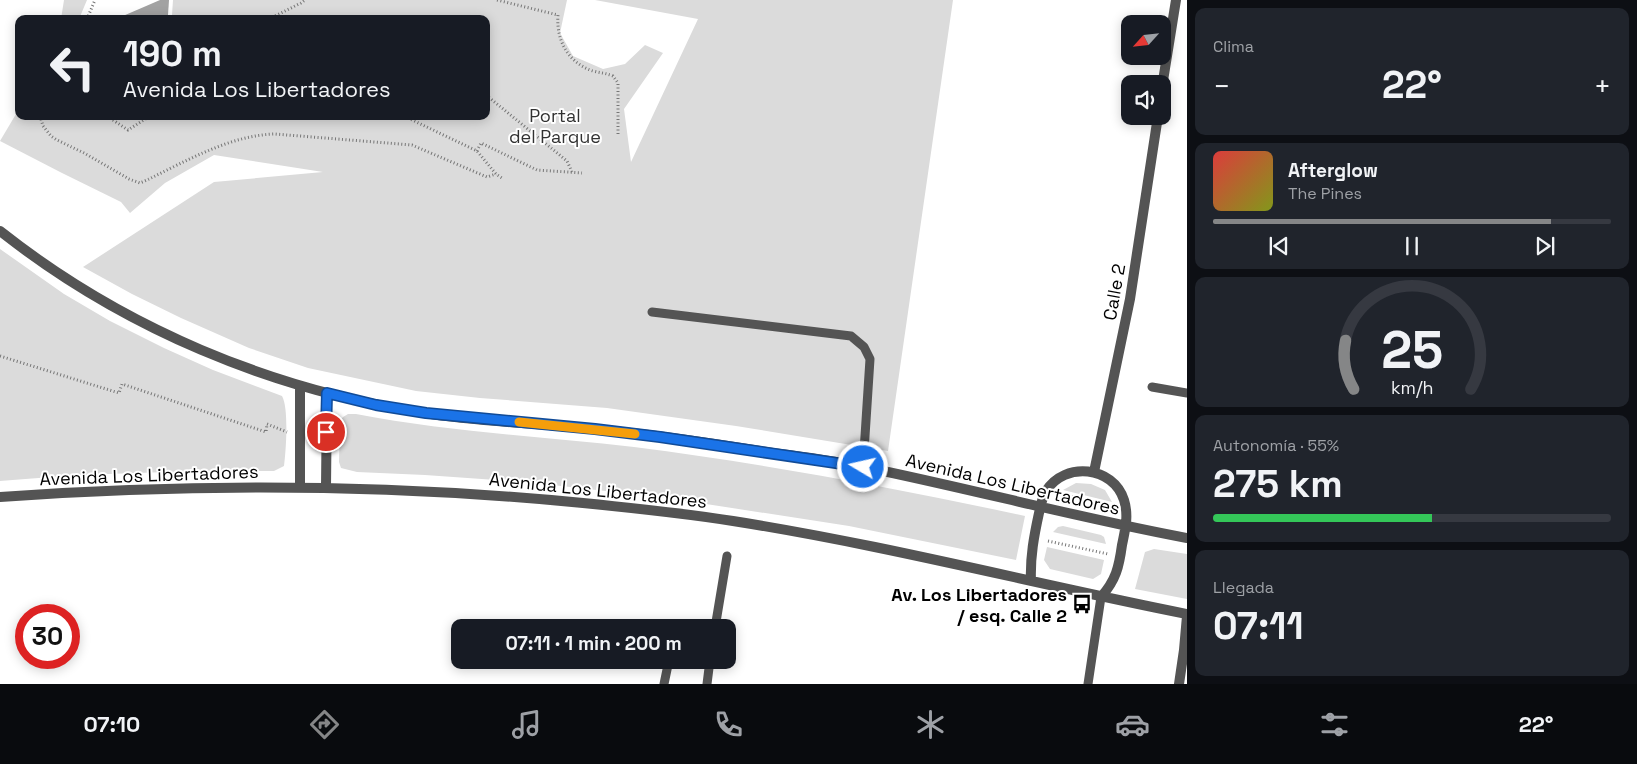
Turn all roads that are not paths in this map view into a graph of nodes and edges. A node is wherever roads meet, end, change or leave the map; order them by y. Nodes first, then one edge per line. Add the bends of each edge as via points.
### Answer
1 (1176, 0) edge
2 (1164, 75) edge
3 (1157, 125) edge
4 (0, 231) edge
5 (652, 312) dead end
6 (300, 386) junction
7 (1152, 387) dead end
8 (327, 393) junction
9 (1187, 393) edge
10 (863, 467) junction
11 (1094, 472) junction
12 (300, 487) junction
13 (326, 487) junction
14 (0, 497) edge
15 (1040, 506) junction
16 (1126, 526) junction
17 (1187, 538) edge
18 (727, 556) dead end
19 (1031, 581) junction
20 (1101, 597) junction
21 (1187, 615) edge
22 (716, 619) edge
23 (667, 669) edge
24 (709, 669) edge
25 (664, 684) edge
26 (707, 684) edge
27 (1088, 684) edge
28 (1179, 684) edge

1 - 2 street
3 - 11 street, Calle 2 via 1130,298
4 - 6 street, Avenida Los Libertadores via 72,282 147,324 222,358
5 - 10 lane via 851,336 864,347 870,359
6 - 8 street, Avenida Los Libertadores
6 - 12 street
7 - 9 lane
8 - 10 street, Avenida Los Libertadores via 426,413 659,436
8 - 13 street
10 - 15 street, Avenida Los Libertadores
11 - 15 street via 1073,471 1055,480
11 - 16 street via 1120,490 1127,510
12 - 13 street, Avenida Los Libertadores
12 - 14 street, Avenida Los Libertadores via 200,487
13 - 19 street, Avenida Los Libertadores via 512,496 681,514 820,536
15 - 16 street, Avenida Los Libertadores
15 - 19 street via 1033,538
16 - 17 street, Avenida Los Libertadores
16 - 20 street via 1116,576
18 - 22 lane
19 - 20 street, Avenida Los Libertadores
20 - 21 street, Avenida Los Libertadores
20 - 27 lane
21 - 28 street
23 - 25 lane
24 - 26 lane

